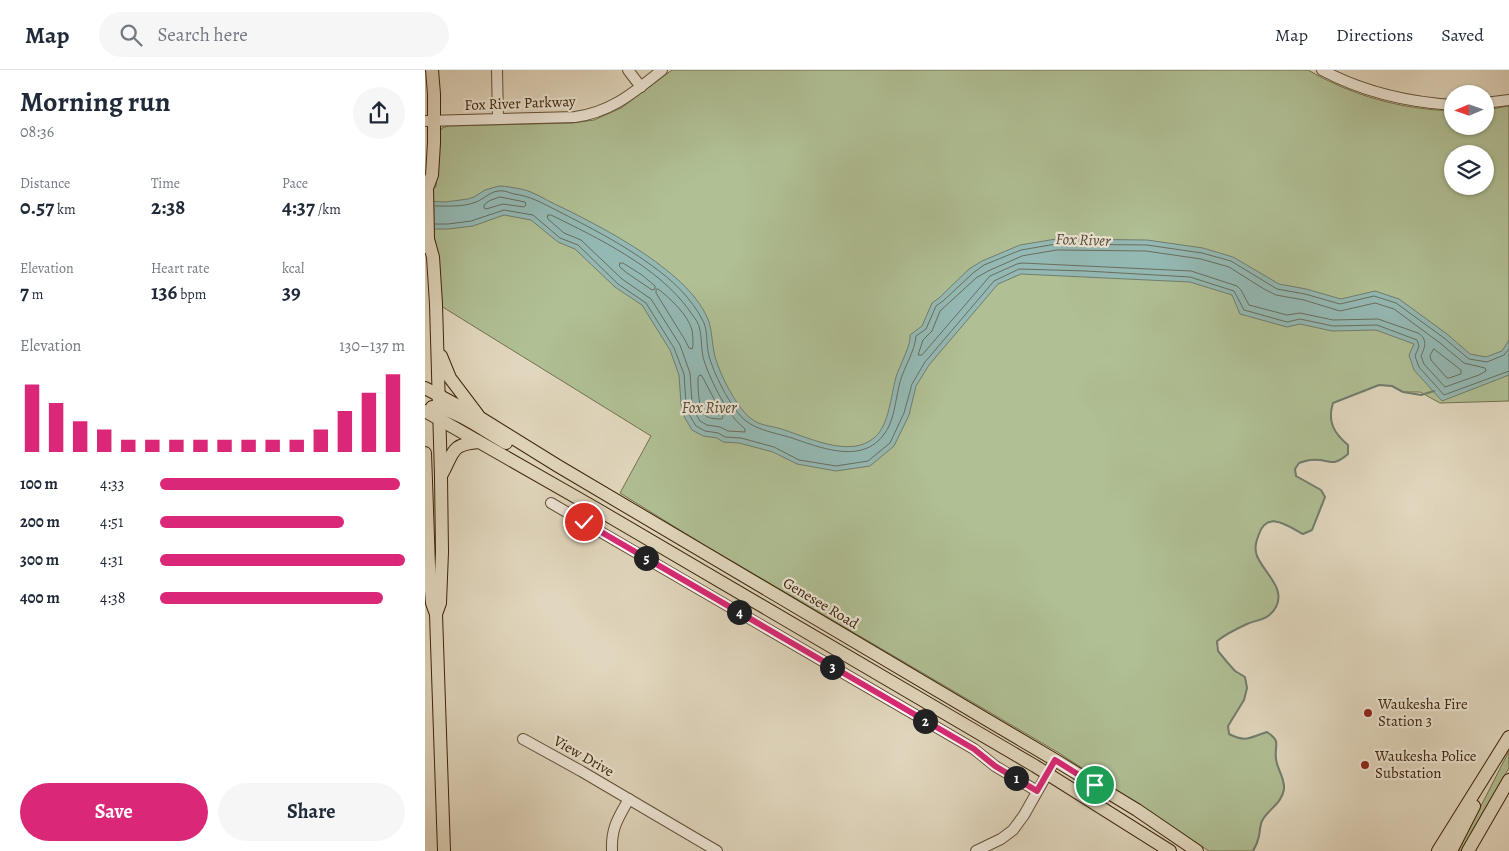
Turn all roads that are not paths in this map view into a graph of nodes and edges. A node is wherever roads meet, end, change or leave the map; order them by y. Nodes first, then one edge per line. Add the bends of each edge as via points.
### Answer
1 (433, 70) edge
2 (497, 70) edge
3 (628, 70) edge
4 (663, 70) edge
5 (1322, 70) edge
6 (641, 87) junction
7 (1509, 100) edge
8 (1494, 102) edge
9 (1444, 104) edge
10 (498, 119) junction
11 (430, 121) edge
12 (426, 186) edge
13 (426, 244) edge
14 (437, 345) junction
15 (425, 388) edge
16 (425, 396) edge
17 (439, 407) junction
18 (425, 410) edge
19 (479, 417) junction
20 (479, 442) junction
21 (425, 453) edge
22 (558, 466) junction
23 (441, 476) junction
24 (551, 503) dead end
25 (436, 614) junction
26 (1509, 737) edge
27 (523, 739) dead end
28 (1055, 760) junction
29 (1047, 774) junction
30 (1509, 780) edge
31 (1037, 791) junction
32 (629, 799) junction
33 (1448, 833) junction
34 (444, 851) edge
35 (612, 851) edge
36 (717, 851) edge
37 (976, 851) edge
38 (1169, 851) edge
39 (1197, 851) edge
40 (1432, 851) edge
41 (1438, 851) edge
42 (1451, 851) edge
43 (1468, 851) edge

1 - 11 main road
2 - 10 street
3 - 6 street
4 - 6 street, Fox River Parkway
5 - 9 street via 1374,92
6 - 10 street, Fox River Parkway via 608,108 586,115
7 - 8 street
10 - 11 street, Fox River Parkway
11 - 12 main road via 432,174
12 - 13 main road
13 - 14 main road via 433,257
14 - 17 main road
14 - 19 main road via 450,378
15 - 17 main road, Genesee Road
16 - 17 main road via 433,397
17 - 18 main road, Genesee Road
17 - 19 main road, Genesee Road
17 - 20 main road, Genesee Road
17 - 22 main road via 541,463
17 - 23 main road
19 - 22 main road, Genesee Road
20 - 23 main road via 456,448
20 - 29 main road, Genesee Road
21 - 25 main road via 429,566
22 - 28 main road, Genesee Road
23 - 25 main road via 441,603
24 - 31 street via 974,749
25 - 34 main road
26 - 33 main road
26 - 42 main road
27 - 32 street, View Drive
28 - 29 street
28 - 39 main road, Genesee Road
29 - 31 street
29 - 38 main road, Genesee Road
30 - 43 main road
31 - 37 street via 1013,830
32 - 35 street via 615,823
32 - 36 street, View Drive
33 - 40 main road
33 - 41 main road

